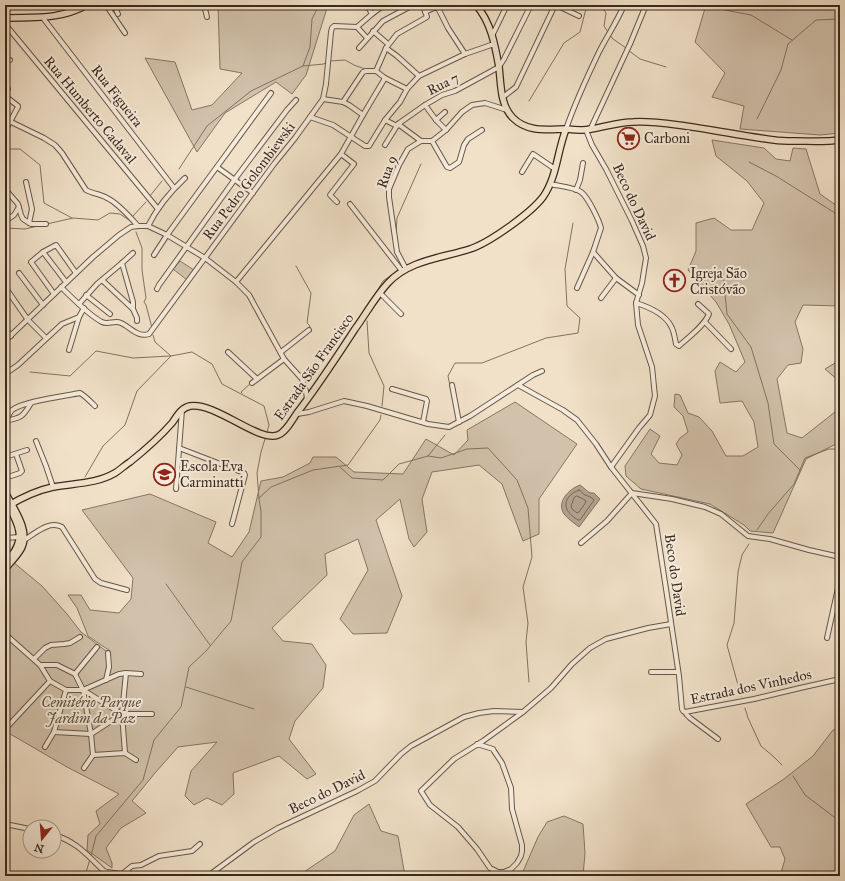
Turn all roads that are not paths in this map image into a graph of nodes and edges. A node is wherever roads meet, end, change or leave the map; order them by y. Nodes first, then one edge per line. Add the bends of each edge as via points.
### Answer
1 (87, 5) edge
2 (106, 5) edge
3 (114, 5) edge
4 (204, 5) edge
5 (366, 5) edge
6 (384, 5) edge
7 (413, 5) edge
8 (423, 5) edge
9 (507, 5) edge
10 (531, 5) edge
11 (555, 5) edge
12 (624, 5) edge
13 (646, 5) edge
14 (479, 7) edge
15 (426, 12) junction
16 (118, 14) dead end
17 (372, 14) junction
18 (579, 16) dead end
19 (207, 17) dead end
20 (5, 18) edge
21 (43, 18) junction
22 (5, 24) edge
23 (357, 27) junction
24 (373, 31) junction
25 (125, 32) dead end
26 (492, 36) junction
27 (367, 38) junction
28 (494, 44) junction
29 (387, 46) junction
30 (359, 48) dead end
31 (465, 54) junction
32 (499, 67) junction
33 (376, 71) junction
34 (419, 76) junction
35 (385, 78) junction
36 (5, 86) edge
37 (407, 89) junction
38 (271, 93) dead end
39 (5, 95) edge
40 (502, 97) junction
41 (323, 99) junction
42 (296, 100) dead end
43 (343, 102) junction
44 (425, 105) junction
45 (507, 110) junction
46 (445, 112) dead end
47 (363, 115) junction
48 (310, 117) junction
49 (5, 118) edge
50 (385, 120) junction
51 (436, 120) junction
52 (10, 121) junction
53 (398, 125) junction
54 (566, 129) junction
55 (446, 130) junction
56 (482, 130) dead end
57 (588, 130) junction
58 (5, 131) edge
59 (351, 136) junction
60 (840, 140) edge
61 (421, 141) junction
62 (432, 141) junction
63 (385, 145) dead end
64 (341, 154) junction
65 (583, 163) dead end
66 (217, 167) junction
67 (555, 169) junction
68 (522, 172) dead end
69 (185, 178) dead end
70 (235, 179) junction
71 (26, 182) dead end
72 (550, 184) junction
73 (174, 188) junction
74 (5, 189) edge
75 (576, 190) junction
76 (253, 193) junction
77 (337, 202) dead end
78 (350, 204) dead end
79 (19, 208) junction
80 (158, 209) junction
81 (5, 221) edge
82 (29, 223) junction
83 (46, 224) dead end
84 (138, 226) junction
85 (148, 226) junction
86 (167, 235) junction
87 (187, 246) junction
88 (44, 252) junction
89 (593, 252) junction
90 (133, 253) dead end
91 (154, 255) dead end
92 (205, 258) junction
93 (122, 263) junction
94 (402, 270) junction
95 (19, 273) dead end
96 (76, 273) junction
97 (616, 278) junction
98 (102, 280) junction
99 (66, 282) junction
100 (236, 282) junction
101 (5, 287) edge
102 (61, 287) junction
103 (577, 288) dead end
104 (157, 289) dead end
105 (380, 293) junction
106 (54, 294) junction
107 (86, 295) junction
108 (639, 295) junction
109 (601, 298) dead end
110 (636, 303) junction
111 (79, 304) junction
112 (698, 304) dead end
113 (43, 305) junction
114 (84, 308) junction
115 (132, 309) junction
116 (110, 314) dead end
117 (401, 314) dead end
118 (79, 318) junction
119 (28, 320) junction
120 (137, 321) dead end
121 (705, 322) junction
122 (5, 328) edge
123 (309, 330) dead end
124 (11, 336) junction
125 (46, 338) junction
126 (5, 341) edge
127 (731, 349) dead end
128 (69, 350) dead end
129 (228, 352) dead end
130 (280, 352) junction
131 (284, 359) junction
132 (542, 371) dead end
133 (5, 374) edge
134 (257, 379) junction
135 (252, 383) dead end
136 (518, 384) junction
137 (452, 385) dead end
138 (392, 389) dead end
139 (307, 400) junction
140 (31, 402) junction
141 (95, 406) dead end
142 (182, 409) junction
143 (297, 414) junction
144 (5, 421) edge
145 (423, 422) junction
146 (459, 422) junction
147 (36, 441) dead end
148 (180, 448) junction
149 (27, 450) dead end
150 (16, 454) junction
151 (5, 458) edge
152 (611, 466) junction
153 (10, 476) dead end
154 (53, 487) junction
155 (176, 489) dead end
156 (5, 492) edge
157 (632, 493) junction
158 (5, 500) edge
159 (10, 505) junction
160 (232, 524) dead end
161 (23, 537) junction
162 (5, 538) edge
163 (581, 543) dead end
164 (840, 557) edge
165 (5, 564) edge
166 (5, 569) edge
167 (840, 579) edge
168 (127, 590) dead end
169 (671, 624) junction
170 (5, 634) edge
171 (80, 637) dead end
172 (827, 638) dead end
173 (97, 647) dead end
174 (108, 653) dead end
175 (34, 659) junction
176 (40, 665) junction
177 (651, 672) dead end
178 (678, 672) junction
179 (126, 673) junction
180 (75, 674) junction
181 (141, 674) dead end
182 (106, 680) junction
183 (840, 680) edge
184 (50, 681) junction
185 (66, 690) junction
186 (83, 690) junction
187 (524, 712) junction
188 (685, 712) junction
189 (122, 714) junction
190 (152, 714) dead end
191 (9, 725) dead end
192 (54, 732) junction
193 (91, 734) junction
194 (718, 739) dead end
195 (477, 744) junction
196 (45, 747) dead end
197 (125, 753) junction
198 (93, 754) junction
199 (136, 760) dead end
200 (84, 768) dead end
201 (5, 824) edge
202 (22, 827) edge
203 (62, 839) edge
204 (200, 844) dead end
205 (122, 874) junction
206 (136, 876) edge
207 (207, 876) edge

1 - 21 main road via 65,14
2 - 25 street
3 - 16 street
4 - 19 street
5 - 17 street
6 - 17 street
7 - 24 street via 383,21
8 - 15 street
9 - 26 street
10 - 32 street
11 - 18 street
11 - 40 street via 516,86
12 - 54 street via 581,90
13 - 57 street
14 - 26 main road
15 - 29 street via 427,17 397,34
15 - 31 street via 438,8
17 - 23 street
20 - 21 main road
21 - 73 street, Rua Figueira
22 - 80 street, Rua Humberto Cadaval
23 - 27 street
23 - 41 street, Rua Pedro Golombiewski via 333,27
24 - 27 street
24 - 29 street
26 - 28 main road
27 - 30 street
28 - 31 street
28 - 32 main road
29 - 33 street
29 - 34 street
31 - 34 street
32 - 40 main road
32 - 44 street, Rua 7
33 - 35 street
33 - 43 street via 362,72
34 - 37 street
35 - 37 street
35 - 47 street
36 - 39 street via 8,88
37 - 50 street
38 - 66 street
39 - 52 street via 18,106
40 - 45 main road
41 - 43 street
41 - 48 street, Rua Pedro Golombiewski
42 - 70 street
43 - 47 street
44 - 51 street
44 - 53 street, Rua 7
45 - 54 main road via 515,120 526,127 545,130
45 - 55 street via 485,103 472,105
46 - 51 street
47 - 59 street
48 - 59 street via 333,125
48 - 76 street, Rua Pedro Golombiewski
49 - 52 street
50 - 53 street
50 - 59 street via 369,146
51 - 55 street
52 - 58 street
52 - 84 street via 55,145 86,190 109,198
53 - 61 street
53 - 63 street
54 - 57 main road
54 - 67 main road, Estrada São Francisco
55 - 62 street
56 - 62 street via 468,139 459,162 450,168
57 - 60 main road via 631,122 651,122 774,140
57 - 108 street, Beco do David via 589,140 643,246 646,258
59 - 64 street
61 - 62 street
61 - 94 street, Rua 9 via 408,149 404,155 389,189 397,252
64 - 77 street via 354,164 330,195
64 - 100 street
65 - 75 street
66 - 70 street
66 - 86 street
67 - 68 street via 533,154
67 - 72 main road, Estrada São Francisco
69 - 73 street
70 - 76 street
70 - 87 street
71 - 82 street via 32,209
72 - 75 street
72 - 94 main road, Estrada São Francisco via 532,208 492,239 471,249 427,260
73 - 80 street
74 - 79 street
75 - 89 street via 582,193 594,211 601,228
76 - 92 street, Rua Pedro Golombiewski
78 - 94 street
79 - 81 street
79 - 82 street via 23,219
80 - 85 street
82 - 83 street
84 - 85 street
84 - 96 street via 119,235
85 - 86 street
86 - 87 street
86 - 91 street
87 - 92 street
87 - 104 street
88 - 96 street via 56,245
88 - 99 street
88 - 106 street via 31,262
89 - 97 street
89 - 103 street
90 - 93 street
92 - 100 street
92 - 114 street, Rua Pedro Golombiewski via 145,336 120,322 106,323
93 - 98 street
93 - 115 street via 133,302
94 - 105 main road, Estrada São Francisco
95 - 113 street
96 - 99 street
97 - 108 street
97 - 109 street
98 - 107 street
98 - 115 street
99 - 102 street
100 - 130 street via 249,295
101 - 119 street
102 - 106 street
102 - 111 street
105 - 117 street
105 - 139 main road, Estrada São Francisco
106 - 113 street
107 - 111 street
107 - 116 street
108 - 110 street, Beco do David
110 - 121 street via 656,311 665,319 671,326 677,346
110 - 152 street, Beco do David via 638,325 652,367 655,396 650,415
111 - 114 street
112 - 121 street via 709,314
113 - 119 street
114 - 118 street
115 - 120 street
118 - 125 street via 62,324
118 - 128 street
119 - 124 street
119 - 125 street
121 - 127 street
122 - 124 street
123 - 130 street
124 - 126 street
125 - 133 street
129 - 134 street
130 - 131 street
131 - 134 street
131 - 139 street via 302,379
132 - 136 street
134 - 135 street
136 - 146 street
136 - 152 street via 577,420
137 - 146 street
138 - 145 street via 427,400
139 - 143 main road, Estrada São Francisco
140 - 141 street via 80,393
140 - 144 street via 11,411
140 - 144 street via 24,414 14,420
142 - 143 main road, Estrada São Francisco via 195,406 212,410 264,435 272,436 283,432
142 - 148 street
142 - 154 main road via 156,441 116,472 99,480
143 - 145 street via 344,402
145 - 146 street via 449,427
147 - 154 street
148 - 155 street
148 - 160 street via 244,473
149 - 150 street
150 - 151 street
150 - 153 street via 22,471
152 - 157 street, Beco do David
154 - 159 main road
156 - 159 main road
157 - 163 street via 607,521
157 - 164 street via 705,507 721,514 748,536
157 - 169 street, Beco do David via 657,527
158 - 159 main road
159 - 161 main road via 22,525
161 - 162 street
161 - 165 main road
161 - 166 main road via 20,551
161 - 168 street via 30,537 52,525 62,527 95,579
167 - 172 street
169 - 178 street, Estrada dos Vinhedos
169 - 187 street, Beco do David via 606,639 590,648
170 - 175 street
171 - 175 street via 70,643 50,645
173 - 180 street
174 - 182 street via 109,667
175 - 176 street
176 - 180 street via 57,665
176 - 184 street
177 - 178 street
178 - 188 street, Estrada dos Vinhedos via 682,709
179 - 181 street
179 - 182 street
179 - 189 street
180 - 186 street
182 - 186 street
183 - 188 street, Estrada dos Vinhedos
184 - 185 street
184 - 191 street
185 - 186 street
185 - 192 street
186 - 189 street
186 - 193 street
187 - 195 street
187 - 207 street, Beco do David via 494,711 464,717 411,746 375,781 278,828
188 - 194 street
189 - 190 street
189 - 193 street
189 - 197 street
192 - 193 street
192 - 196 street
193 - 198 street
195 - 195 street via 454,759 421,791 430,805 458,827 490,868 504,872 517,863 522,851 512,809 511,788 493,749
197 - 198 street
197 - 199 street
198 - 200 street
201 - 202 street
203 - 205 street via 80,848 104,871
204 - 205 street via 192,850 159,856 141,865 132,866
205 - 206 street

